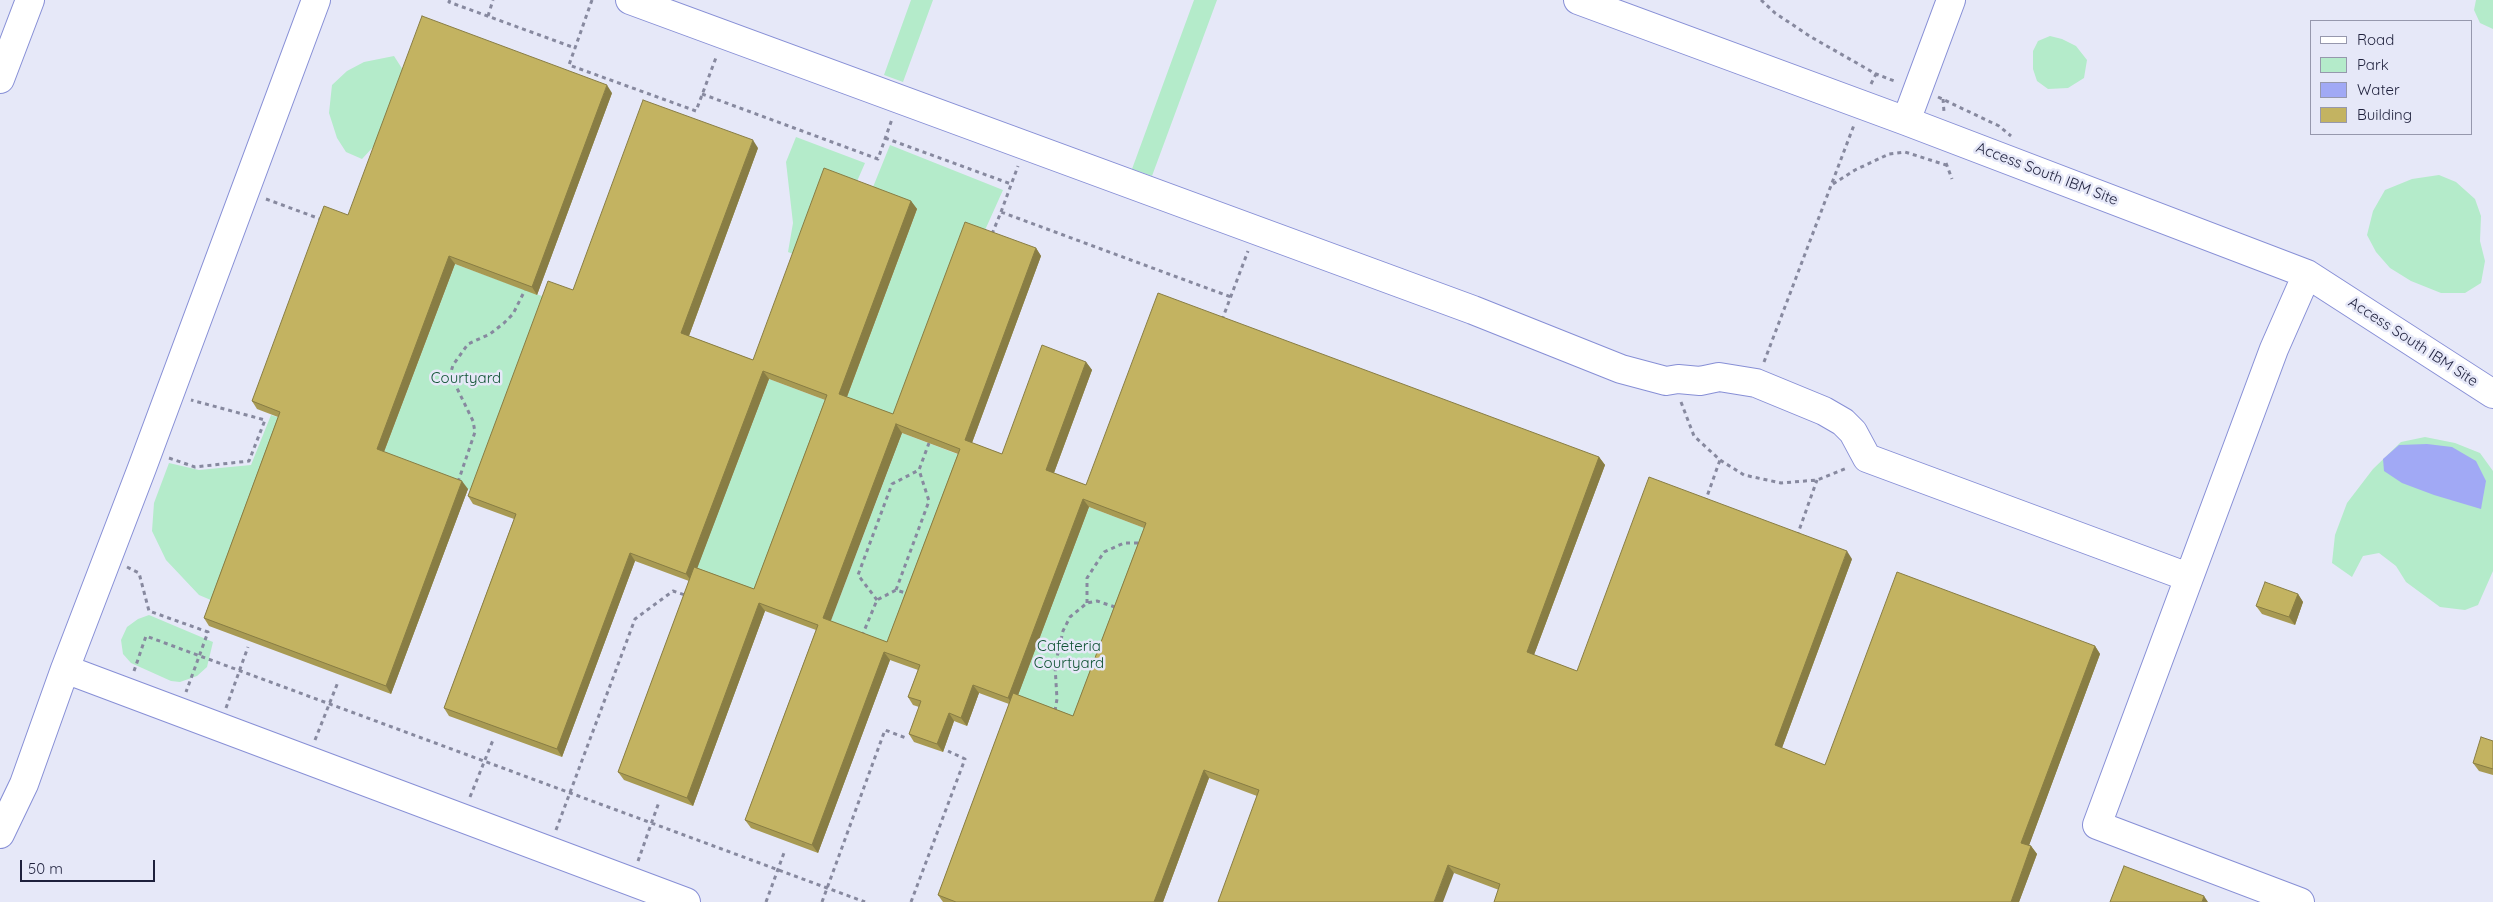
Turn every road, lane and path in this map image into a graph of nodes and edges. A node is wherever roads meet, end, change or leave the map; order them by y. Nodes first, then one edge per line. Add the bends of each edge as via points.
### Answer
1 (30, 0) edge
2 (316, 0) edge
3 (450, 0) edge
4 (493, 0) edge
5 (592, 0) edge
6 (630, 0) edge
7 (1578, 0) edge
8 (1761, 0) edge
9 (1951, 0) edge
10 (488, 16) junction
11 (724, 34) junction
12 (575, 48) junction
13 (1876, 74) junction
14 (0, 79) edge
15 (1917, 90) junction
16 (702, 94) junction
17 (1862, 104) junction
18 (1906, 120) junction
19 (2014, 138) dead end
20 (1025, 145) junction
21 (1952, 178) dead end
22 (1011, 184) junction
23 (1833, 184) junction
24 (245, 191) junction
25 (1000, 212) junction
26 (324, 221) edge
27 (1256, 230) junction
28 (992, 234) edge
29 (2307, 274) junction
30 (525, 290) edge
31 (1231, 297) junction
32 (1222, 321) edge
33 (1678, 379) junction
34 (1756, 383) junction
35 (170, 394) junction
36 (2493, 394) edge
37 (929, 443) edge
38 (149, 450) junction
39 (1720, 460) junction
40 (919, 470) junction
41 (456, 485) edge
42 (1704, 504) edge
43 (1797, 536) edge
44 (1147, 544) edge
45 (107, 558) junction
46 (2188, 577) junction
47 (896, 590) junction
48 (913, 595) edge
49 (688, 596) edge
50 (877, 600) junction
51 (1087, 603) junction
52 (1122, 609) edge
53 (861, 638) edge
54 (248, 647) dead end
55 (199, 655) junction
56 (125, 668) dead end
57 (65, 669) junction
58 (240, 670) junction
59 (338, 682) dead end
60 (329, 703) junction
61 (1054, 714) edge
62 (906, 738) dead end
63 (493, 740) dead end
64 (948, 751) dead end
65 (484, 761) junction
66 (570, 791) junction
67 (660, 802) dead end
68 (652, 822) junction
69 (0, 834) edge
70 (786, 850) dead end
71 (778, 870) junction
72 (826, 888) junction
73 (686, 902) edge
74 (766, 902) edge
75 (822, 902) edge
76 (864, 902) edge
77 (912, 902) edge
78 (2300, 902) edge

1 - 14 street
2 - 24 street
3 - 10 path
4 - 10 path
5 - 12 path
6 - 11 street
7 - 17 street, Access South IBM Site
8 - 13 path via 1811,37
9 - 15 street
10 - 12 path
11 - 16 path
11 - 20 street
12 - 16 path via 569,65 686,108 696,111
13 - 15 path
13 - 17 path
15 - 18 street
15 - 19 path via 1943,98 1991,122
16 - 22 path via 878,158 885,138
17 - 18 street, Access South IBM Site
17 - 23 path
18 - 29 street, Access South IBM Site
20 - 22 path
20 - 27 street
21 - 23 path via 1946,165 1905,152 1889,154
22 - 25 path
23 - 34 path
24 - 26 path
24 - 35 street
25 - 28 path
25 - 31 path
27 - 31 path
27 - 33 street via 1621,369 1660,380
29 - 36 street, Access South IBM Site
29 - 46 street via 2274,349
30 - 41 path via 513,314 490,334 468,344 453,365 454,382 475,432
31 - 32 path
33 - 34 street via 1700,382 1719,378
33 - 39 path via 1680,398 1694,436
34 - 46 street via 1843,422 1853,432 1867,458
35 - 38 street
35 - 38 path via 265,420 249,461 195,467
37 - 40 path
38 - 45 street
39 - 42 path
39 - 43 path via 1744,475 1781,484 1816,480
40 - 47 path via 928,501
40 - 50 path via 892,484 858,574
44 - 51 path via 1124,543 1104,552 1086,578
45 - 55 path via 139,573 149,611 208,632
45 - 57 street
46 - 78 street via 2096,825
47 - 48 path
47 - 50 path
49 - 66 path via 673,591 634,619
50 - 53 path
51 - 52 path via 1097,602
51 - 61 path via 1070,617 1063,631 1055,666 1057,699
54 - 58 path
55 - 56 path via 146,636 134,672
55 - 58 path
57 - 69 street via 24,784
57 - 73 street
58 - 60 path
59 - 60 path
60 - 65 path
62 - 72 path via 884,730
63 - 65 path
64 - 77 path via 965,759
65 - 66 path
66 - 68 path
67 - 68 path
68 - 71 path
70 - 71 path
71 - 72 path
71 - 74 path
72 - 75 path
72 - 76 path

